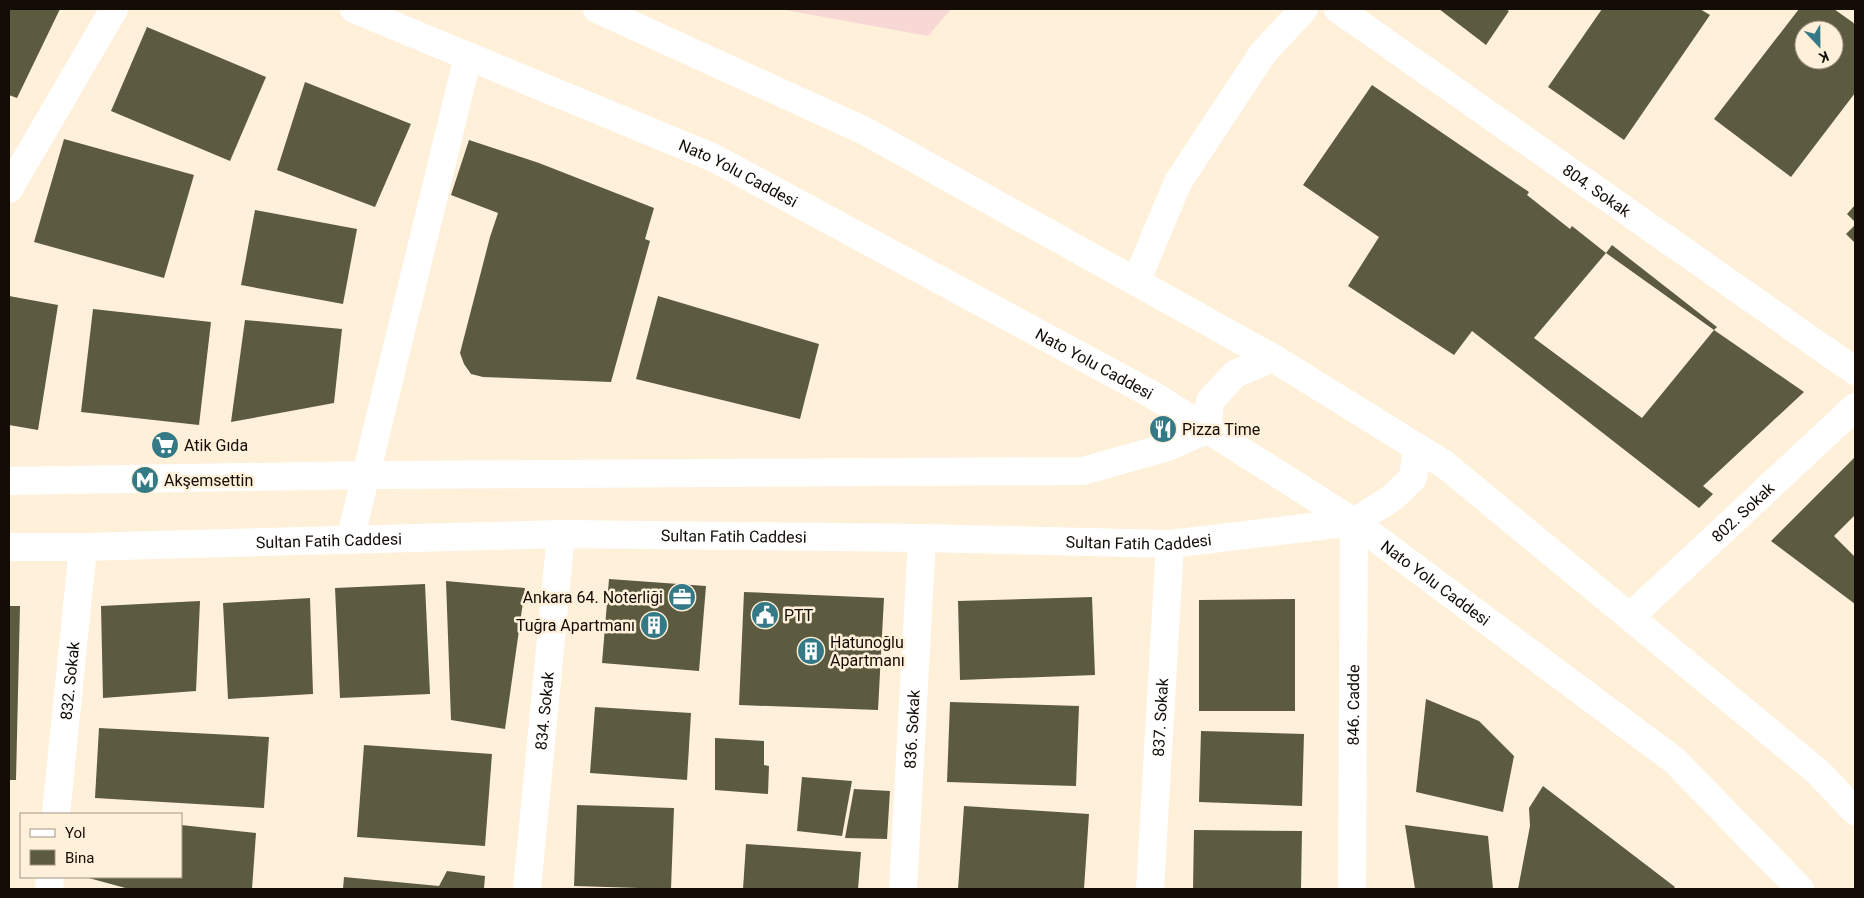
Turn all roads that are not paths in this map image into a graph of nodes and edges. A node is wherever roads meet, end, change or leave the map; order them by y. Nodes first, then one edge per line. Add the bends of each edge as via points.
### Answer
1 (114, 9) edge
2 (354, 9) edge
3 (597, 9) edge
4 (1304, 9) edge
5 (1338, 9) edge
6 (468, 56) junction
7 (9, 189) edge
8 (1136, 282) junction
9 (1273, 358) junction
10 (1855, 371) edge
11 (1855, 407) edge
12 (1208, 429) junction
13 (1417, 447) junction
14 (366, 475) junction
15 (9, 481) edge
16 (1354, 522) junction
17 (560, 534) junction
18 (922, 538) junction
19 (350, 540) junction
20 (1170, 544) junction
21 (9, 547) edge
22 (83, 547) junction
23 (1630, 617) junction
24 (1855, 811) edge
25 (56, 813) edge
26 (527, 889) edge
27 (903, 889) edge
28 (1150, 889) edge
29 (1352, 889) edge
30 (1800, 889) edge

1 - 7 main road
2 - 6 main road, Nato Yolu Caddesi
3 - 8 main road via 865,132
4 - 8 main road via 1263,52 1178,182
5 - 10 main road, 804. Sokak
6 - 12 main road, Nato Yolu Caddesi via 714,158 1153,395
6 - 14 main road
8 - 9 main road
9 - 12 main road via 1235,374 1210,401
9 - 13 main road
11 - 23 main road, 802. Sokak
12 - 14 main road via 1168,446 1083,471
12 - 16 main road, Nato Yolu Caddesi
13 - 16 main road, Sultan Fatih Caddesi via 1413,478 1392,498
13 - 23 main road via 1444,464
14 - 15 main road
14 - 19 main road
16 - 20 main road, Sultan Fatih Caddesi
16 - 29 main road, 846. Cadde
16 - 30 main road, Nato Yolu Caddesi via 1674,760
17 - 18 main road, Sultan Fatih Caddesi
17 - 19 main road, Sultan Fatih Caddesi
17 - 26 main road, 834. Sokak
18 - 20 main road, Sultan Fatih Caddesi
18 - 27 main road, 836. Sokak
19 - 22 main road, Sultan Fatih Caddesi
20 - 28 main road, 837. Sokak
21 - 22 main road, Sultan Fatih Caddesi
22 - 25 main road, 832. Sokak
23 - 24 main road via 1818,772

